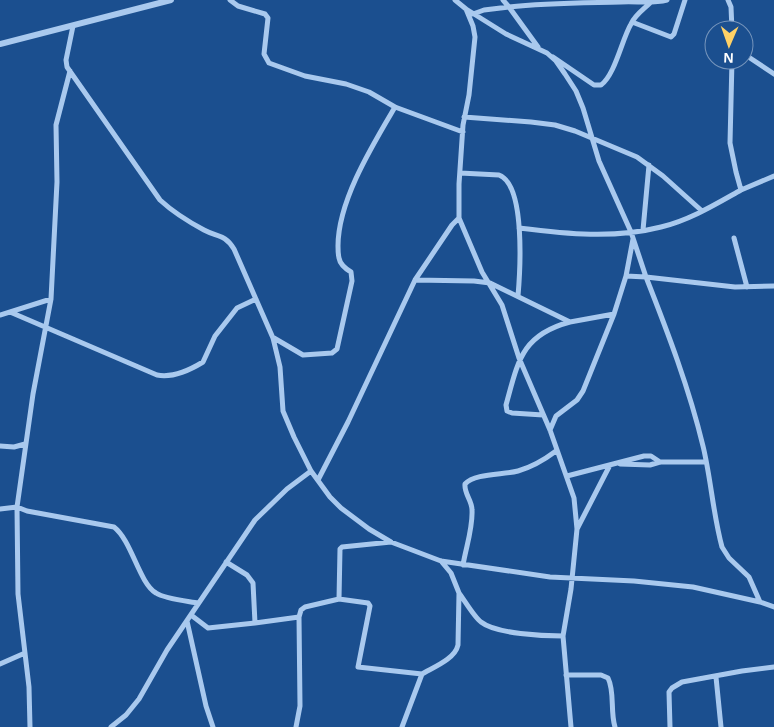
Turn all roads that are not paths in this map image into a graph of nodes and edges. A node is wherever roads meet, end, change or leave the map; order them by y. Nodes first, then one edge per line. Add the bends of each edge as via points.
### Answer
1 (171, 0) edge
2 (230, 0) edge
3 (455, 0) edge
4 (503, 0) edge
5 (667, 0) edge
6 (685, 0) edge
7 (728, 0) edge
8 (653, 2) edge
9 (509, 7) junction
10 (466, 9) junction
11 (473, 14) junction
12 (732, 20) edge
13 (632, 22) junction
14 (73, 26) junction
15 (0, 44) edge
16 (538, 48) junction
17 (552, 56) junction
18 (754, 61) edge
19 (732, 70) edge
20 (70, 71) junction
21 (774, 74) edge
22 (395, 108) junction
23 (464, 117) junction
24 (463, 132) junction
25 (592, 139) junction
26 (649, 165) junction
27 (460, 173) junction
28 (774, 176) edge
29 (742, 190) junction
30 (702, 211) junction
31 (459, 218) junction
32 (519, 228) junction
33 (643, 230) junction
34 (631, 232) junction
35 (734, 238) dead end
36 (633, 239) junction
37 (626, 276) junction
38 (646, 277) junction
39 (415, 280) junction
40 (490, 283) junction
41 (774, 286) edge
42 (747, 287) junction
43 (518, 296) junction
44 (51, 299) junction
45 (256, 299) junction
46 (10, 312) junction
47 (614, 314) junction
48 (0, 315) edge
49 (570, 322) junction
50 (46, 327) junction
51 (273, 338) junction
52 (519, 358) junction
53 (543, 415) junction
54 (550, 430) junction
55 (25, 444) junction
56 (0, 446) edge
57 (556, 451) junction
58 (660, 462) junction
59 (706, 462) junction
60 (613, 464) junction
61 (311, 471) junction
62 (567, 476) junction
63 (318, 480) junction
64 (17, 507) junction
65 (0, 509) edge
66 (577, 529) junction
67 (391, 542) junction
68 (441, 561) junction
69 (226, 562) junction
70 (463, 565) junction
71 (572, 579) junction
72 (459, 593) junction
73 (339, 599) junction
74 (760, 602) junction
75 (198, 603) junction
76 (774, 607) edge
77 (191, 615) junction
78 (299, 617) junction
79 (186, 621) junction
80 (255, 623) junction
81 (563, 636) junction
82 (24, 653) junction
83 (0, 664) edge
84 (774, 667) edge
85 (422, 674) junction
86 (566, 675) junction
87 (716, 677) junction
88 (30, 727) edge
89 (110, 727) edge
90 (212, 727) edge
91 (296, 727) edge
92 (402, 727) edge
93 (571, 727) edge
94 (615, 727) edge
95 (670, 727) edge
96 (722, 727) edge

1 - 14 street
2 - 22 street via 268,18 264,54 269,64 369,92
3 - 10 street
4 - 9 street
5 - 8 street
6 - 13 street via 671,37
7 - 12 street
8 - 9 street
8 - 13 street
9 - 11 street
9 - 16 street
10 - 11 street
10 - 23 street via 475,37
11 - 16 street via 523,43
13 - 17 street via 611,71 601,85 594,85
14 - 15 street
14 - 20 street via 66,60
16 - 17 street
17 - 25 street via 576,91
18 - 21 street
19 - 29 street via 730,143
20 - 44 street via 56,125 57,191
20 - 45 street via 160,200 203,230 230,242
22 - 24 street
22 - 51 street via 371,147 343,216 338,258 351,272 352,280 337,349 332,353 304,355
23 - 24 street
23 - 25 street via 555,125
24 - 27 street
25 - 26 street
25 - 34 street
26 - 30 street
26 - 33 street
27 - 31 street
27 - 32 street via 504,177 516,205
28 - 29 street
29 - 30 street
30 - 33 street via 670,224
31 - 39 street
31 - 40 street via 471,249
32 - 34 street via 580,235
32 - 43 street
33 - 34 street
34 - 36 street
35 - 42 street
36 - 37 street
36 - 38 street
37 - 38 street
37 - 47 street
38 - 42 street
38 - 59 street via 683,375
39 - 40 street
39 - 63 street
40 - 43 street
40 - 52 street via 502,305
41 - 42 street
43 - 49 street
44 - 46 street
44 - 50 street
45 - 50 street via 237,308 216,336 203,362 165,377
45 - 51 street
46 - 48 street
46 - 50 street
47 - 49 street
47 - 54 street via 580,396 556,416
49 - 52 street via 538,335
50 - 55 street
51 - 61 street via 280,367 284,411
52 - 53 street
52 - 53 street via 507,411
53 - 54 street
54 - 57 street
55 - 56 street
55 - 64 street
57 - 62 street
57 - 70 street via 528,468 472,479 465,484 472,512
58 - 59 street
58 - 60 street via 650,466
58 - 60 street via 644,456
59 - 74 street via 722,547 749,577
60 - 62 street
60 - 66 street
61 - 63 street
61 - 69 street via 255,520
62 - 66 street via 574,498
63 - 67 street via 340,508
64 - 65 street
64 - 75 street via 114,526 124,537 154,592
64 - 82 street via 18,594
66 - 71 street
67 - 68 street
67 - 73 street via 340,549
68 - 70 street
68 - 72 street
69 - 75 street
69 - 80 street via 248,575 253,583
70 - 71 street
71 - 74 street via 693,587
71 - 81 street
72 - 81 street via 481,622 492,627 524,634
72 - 85 street via 457,649 446,660
73 - 78 street via 304,607
73 - 85 street via 370,606 358,667
74 - 76 street
75 - 77 street
77 - 79 street
77 - 80 street via 208,628
78 - 80 street
78 - 91 street via 300,706
79 - 89 street via 140,699
79 - 90 street
81 - 86 street
82 - 83 street
82 - 88 street
84 - 87 street
85 - 92 street
86 - 93 street
86 - 94 street via 608,678
87 - 95 street via 682,682 672,688 669,692
87 - 96 street

